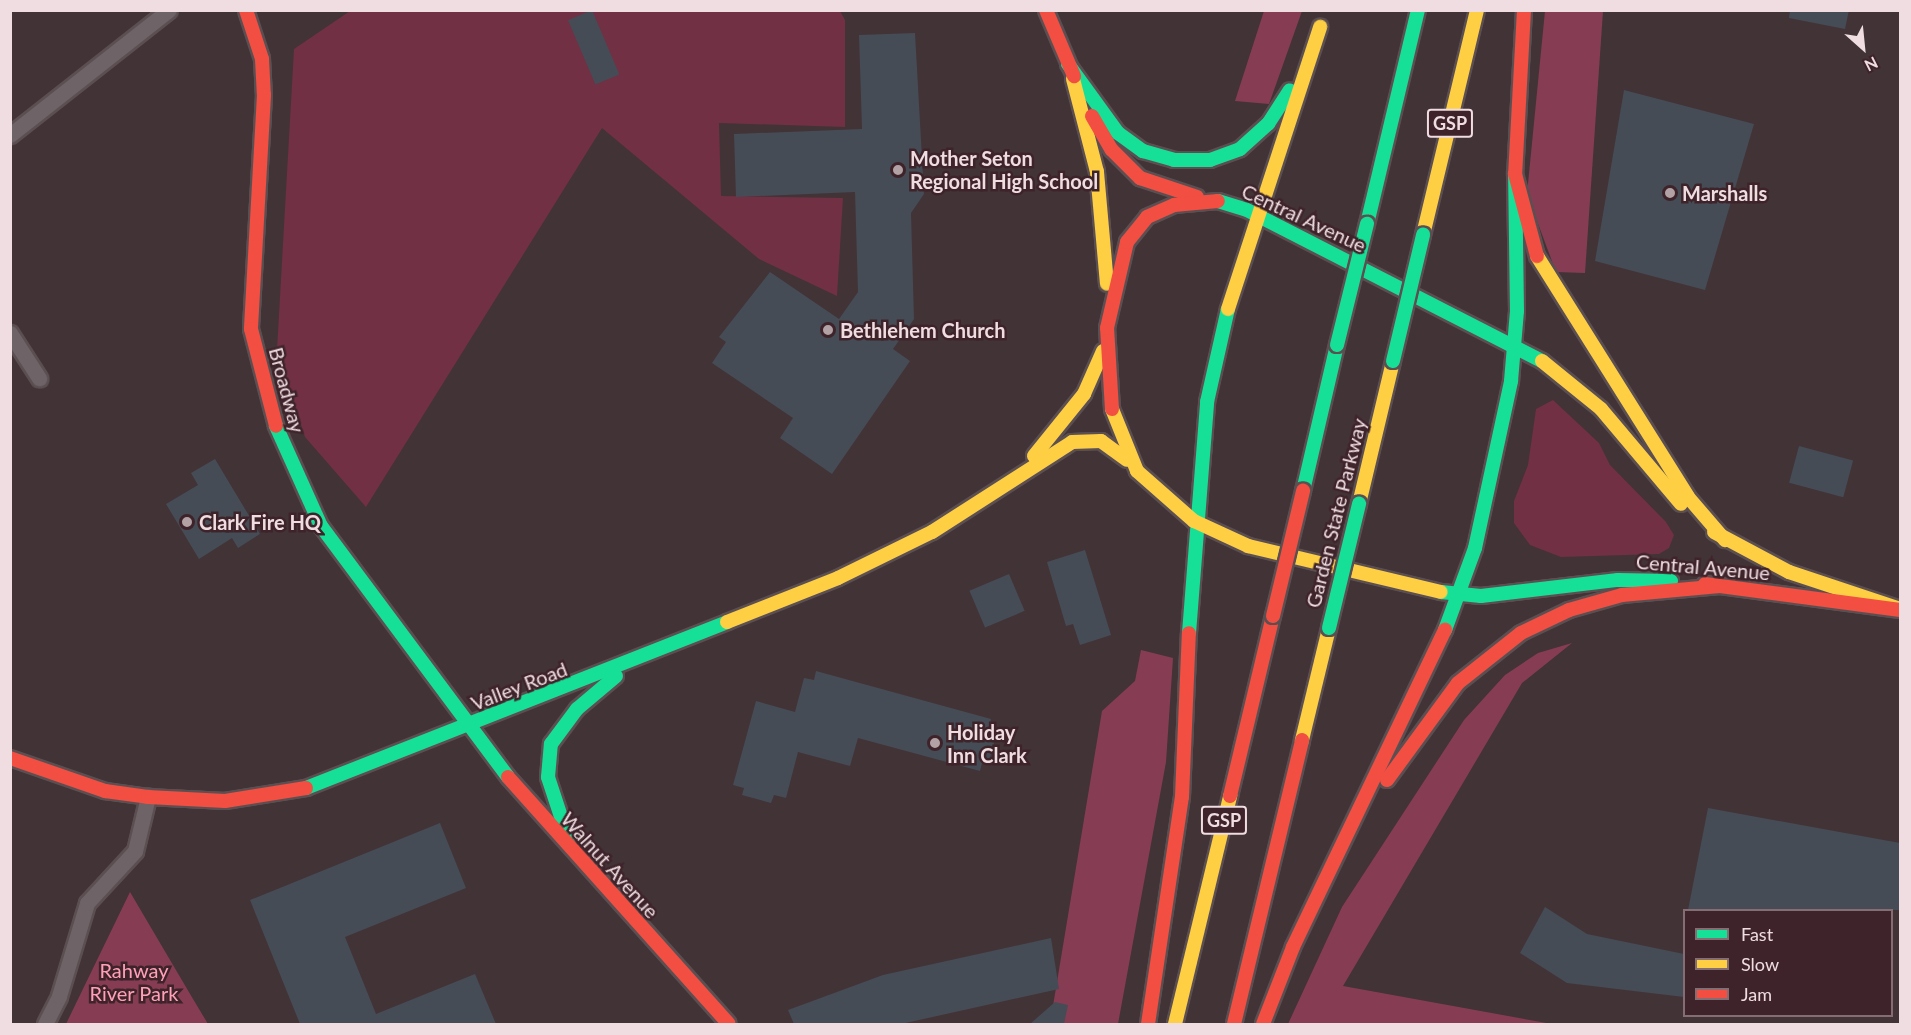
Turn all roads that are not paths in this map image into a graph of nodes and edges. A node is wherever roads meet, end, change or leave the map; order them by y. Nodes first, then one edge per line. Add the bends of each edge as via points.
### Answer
1 (169, 10) edge
2 (246, 10) edge
3 (1046, 10) edge
4 (1326, 10) edge
5 (1418, 10) edge
6 (1477, 10) edge
7 (1524, 10) edge
8 (1320, 27) junction
9 (1068, 64) junction
10 (10, 135) edge
11 (1515, 174) junction
12 (1215, 200) junction
13 (1259, 216) junction
14 (1107, 328) junction
15 (10, 333) edge
16 (1515, 345) junction
17 (39, 378) dead end
18 (1137, 471) junction
19 (1012, 478) junction
20 (1194, 521) junction
21 (1725, 540) junction
22 (1720, 586) junction
23 (1459, 595) junction
24 (1900, 609) edge
25 (645, 657) junction
26 (467, 727) junction
27 (10, 758) edge
28 (148, 797) junction
29 (1366, 803) junction
30 (585, 867) junction
31 (45, 1024) edge
32 (729, 1024) edge
33 (1148, 1024) edge
34 (1175, 1024) edge
35 (1233, 1024) edge
36 (1263, 1024) edge

1 - 10 street
2 - 26 main road, Broadway via 262,59 264,95 252,329 263,390 290,467 321,526
3 - 9 main road
4 - 8 main road
5 - 34 main road, Garden State Parkway / GSP, bridge
6 - 35 main road, Garden State Parkway / GSP, bridge
7 - 11 main road
8 - 9 main road via 1293,86 1261,132 1231,153 1198,162 1164,159 1134,146 1110,124
8 - 13 main road
9 - 12 main road via 1104,138 1130,170 1161,189
9 - 14 main road via 1100,189
11 - 16 main road
11 - 21 main road via 1524,225 1546,275 1692,503
12 - 13 main road, Central Avenue
12 - 14 main road, Central Avenue via 1174,205 1140,224 1122,254
13 - 16 main road, Central Avenue
13 - 20 main road via 1219,337
14 - 18 main road, Central Avenue via 1112,417
14 - 19 main road, Valley Road via 1084,394
15 - 17 street
16 - 21 main road, Central Avenue via 1587,396 1674,496
16 - 23 main road via 1493,482
18 - 19 main road, Valley Road via 1110,445 1083,440
18 - 20 main road, Central Avenue
19 - 25 main road, Valley Road via 895,552
20 - 23 main road, Central Avenue via 1248,546
20 - 33 main road via 1183,787
21 - 24 main road, Central Avenue via 1821,585
22 - 23 main road, Central Avenue via 1618,580
22 - 24 main road, Central Avenue
22 - 29 main road via 1661,589 1602,600 1508,641 1446,697 1402,762
23 - 29 main road
25 - 26 main road, Valley Road
25 - 30 main road via 577,709 550,744 548,777 556,812
26 - 28 main road, Valley Road via 295,791 225,801
26 - 30 main road, Walnut Avenue
27 - 28 main road, Valley Road via 105,791
28 - 31 street via 135,851 87,903 59,996
29 - 36 main road via 1293,947
30 - 32 main road, Walnut Avenue

